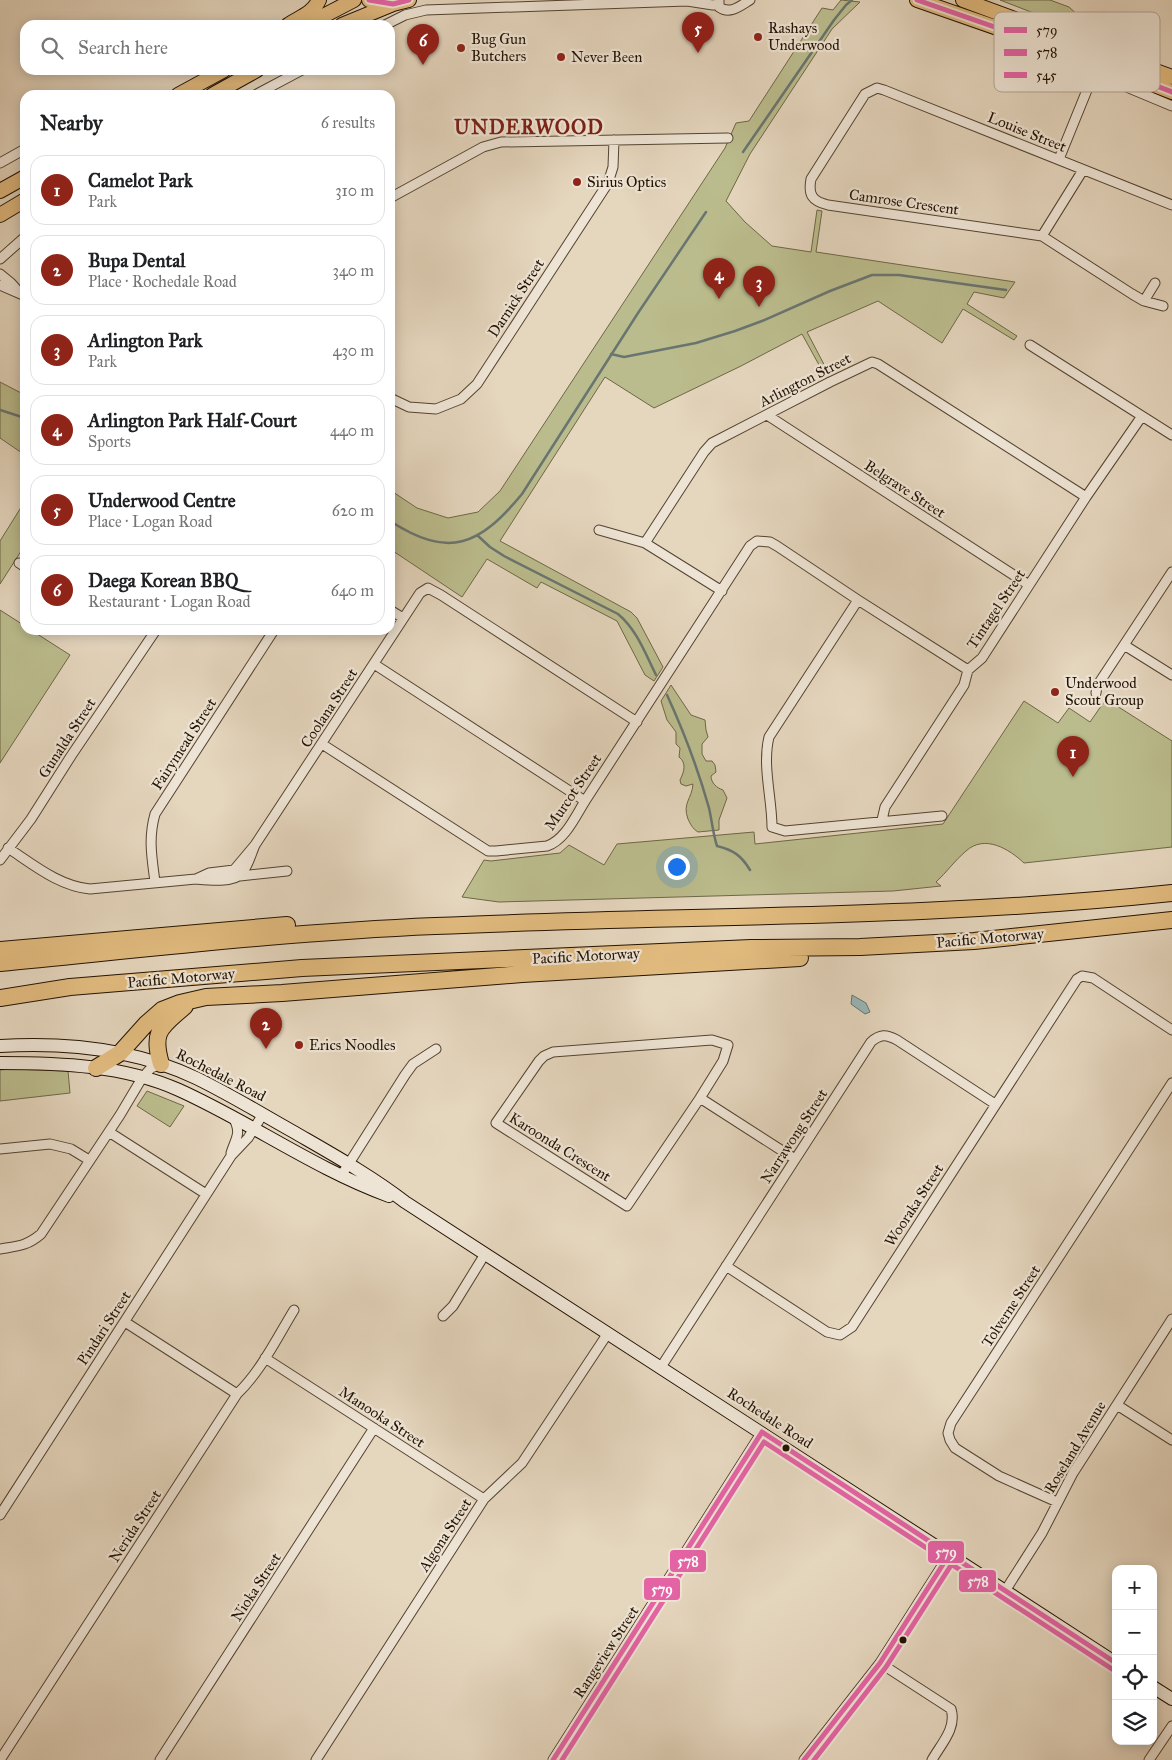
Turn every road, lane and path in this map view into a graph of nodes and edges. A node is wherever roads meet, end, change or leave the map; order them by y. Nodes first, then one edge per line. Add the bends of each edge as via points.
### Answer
1 (320, 0) edge
2 (354, 0) edge
3 (360, 0) edge
4 (369, 0) edge
5 (409, 0) edge
6 (750, 0) edge
7 (917, 0) edge
8 (963, 0) edge
9 (719, 2) edge
10 (393, 4) junction
11 (734, 4) edge
12 (996, 12) edge
13 (296, 20) edge
14 (316, 20) edge
15 (349, 20) edge
16 (353, 20) edge
17 (395, 20) edge
18 (994, 29) edge
19 (1160, 73) edge
20 (215, 75) edge
21 (248, 75) edge
22 (293, 75) edge
23 (1172, 77) edge
24 (1160, 88) edge
25 (187, 90) edge
26 (221, 90) edge
27 (264, 90) edge
28 (871, 90) joint
29 (1086, 92) edge
30 (1144, 92) edge
31 (1172, 92) edge
32 (1172, 106) edge
33 (728, 138) dead end
34 (614, 140) junction
35 (20, 152) edge
36 (1059, 159) junction
37 (0, 163) edge
38 (1083, 170) junction
39 (20, 180) edge
40 (0, 191) edge
41 (395, 195) edge
42 (20, 203) edge
43 (1172, 205) edge
44 (5, 211) edge
45 (0, 223) edge
46 (1042, 236) junction
47 (20, 241) edge
48 (0, 259) edge
49 (0, 274) edge
50 (1155, 283) dead end
51 (0, 285) edge
52 (20, 292) edge
53 (20, 293) edge
54 (1144, 301) junction
55 (1163, 306) dead end
56 (1030, 345) dead end
57 (395, 400) edge
58 (767, 415) junction
59 (1142, 416) junction
60 (1172, 435) edge
61 (1086, 497) junction
62 (599, 530) dead end
63 (645, 542) junction
64 (1172, 572) edge
65 (1029, 585) junction
66 (722, 590) junction
67 (858, 600) junction
68 (395, 613) edge
69 (403, 618) junction
70 (395, 631) edge
71 (153, 635) edge
72 (271, 635) edge
73 (392, 635) edge
74 (1124, 645) junction
75 (374, 664) junction
76 (968, 670) junction
77 (1172, 675) edge
78 (1096, 693) dead end
79 (637, 722) junction
80 (322, 744) junction
81 (585, 801) junction
82 (942, 816) dead end
83 (882, 820) junction
84 (255, 845) junction
85 (8, 848) junction
86 (0, 860) edge
87 (248, 860) junction
88 (287, 871) dead end
89 (238, 872) junction
90 (262, 873) junction
91 (155, 882) junction
92 (1172, 893) edge
93 (1172, 920) edge
94 (556, 921) junction
95 (974, 941) junction
96 (0, 950) edge
97 (0, 963) edge
98 (0, 998) edge
99 (192, 999) junction
100 (1172, 1030) edge
101 (0, 1046) edge
102 (436, 1050) dead end
103 (120, 1053) junction
104 (0, 1063) edge
105 (161, 1064) junction
106 (96, 1068) junction
107 (142, 1078) junction
108 (1172, 1083) edge
109 (700, 1098) junction
110 (995, 1104) junction
111 (262, 1114) junction
112 (232, 1117) junction
113 (255, 1129) junction
114 (109, 1132) junction
115 (0, 1149) edge
116 (231, 1156) junction
117 (795, 1159) junction
118 (89, 1160) junction
119 (349, 1164) junction
120 (342, 1176) junction
121 (206, 1194) junction
122 (405, 1202) junction
123 (0, 1249) edge
124 (486, 1254) junction
125 (726, 1266) junction
126 (294, 1310) dead end
127 (443, 1316) dead end
128 (1172, 1319) edge
129 (125, 1322) junction
130 (608, 1333) junction
131 (265, 1358) junction
132 (660, 1367) junction
133 (236, 1394) junction
134 (1117, 1405) junction
135 (374, 1428) junction
136 (762, 1432) junction
137 (1172, 1440) edge
138 (484, 1499) junction
139 (1057, 1502) junction
140 (0, 1515) edge
141 (949, 1555) junction
142 (1005, 1591) junction
143 (1112, 1660) edge
144 (880, 1663) junction
145 (1157, 1690) edge
146 (1172, 1699) edge
147 (1172, 1726) edge
148 (0, 1760) edge
149 (160, 1760) edge
150 (316, 1760) edge
151 (553, 1760) edge
152 (804, 1760) edge
153 (932, 1760) edge
154 (1149, 1760) edge

1 - 13 main road via 313,10
2 - 14 main road
3 - 15 main road
4 - 10 main road
5 - 10 main road
6 - 11 street
7 - 18 main road
8 - 12 main road
9 - 11 street via 721,9 726,11
9 - 17 street via 713,5 687,1 426,10
10 - 16 main road
19 - 23 main road
20 - 25 main road
21 - 26 main road
22 - 27 street
24 - 31 main road
28 - 36 street, Louise Street via 884,90
28 - 46 street, Camrose Crescent via 865,94 811,179 809,188 812,196 820,203
29 - 36 street
30 - 32 street
33 - 34 street
34 - 41 street via 501,142 483,148
34 - 57 street, Darnick Street via 613,167 608,183 477,384 461,399 436,409 409,407
35 - 37 street
36 - 38 street, Louise Street
38 - 43 street, Louise Street
38 - 46 street
39 - 40 main road
42 - 44 main road
44 - 45 street
46 - 54 street
47 - 48 street
49 - 52 street
50 - 54 street
51 - 53 street
54 - 55 street
56 - 59 street
58 - 61 street, Arlington Street via 872,362
58 - 63 street, Arlington Street via 712,443
58 - 65 street, Belgrave Street
59 - 60 street
59 - 61 street, Tintagel Street
61 - 65 street, Tintagel Street
62 - 63 street
63 - 66 street
64 - 74 street
65 - 76 street, Tintagel Street via 982,658
66 - 67 street, Murcot Street via 750,546 756,541 763,541 777,546
66 - 79 street, Murcot Street
67 - 76 street
67 - 83 street via 769,737 766,752 772,828 786,831
68 - 69 street
69 - 70 street, Coolana Street
69 - 79 street, Coolana Street via 420,593 428,588
71 - 85 street, Gunalda Street via 31,819
72 - 91 street, Fairymead Street via 155,814 150,829
73 - 75 street, Coolana Street
74 - 77 street
74 - 78 street via 1097,686
75 - 80 street, Coolana Street
75 - 81 street
76 - 83 street, Tintagel Street via 964,685 885,807
79 - 81 street, Murcot Street
80 - 81 street, Murcot Street via 488,850 555,844
80 - 84 street, Coolana Street
82 - 83 street
84 - 87 street, Coolana Street
84 - 89 street, Coolana Street
85 - 86 street, Gunalda Street
85 - 91 street via 60,882 76,888
87 - 89 street, Coolana Street
87 - 90 street via 251,867
88 - 90 street
89 - 90 street
89 - 91 street via 232,879
92 - 94 highway, Pacific Motorway via 899,913
93 - 95 highway, Pacific Motorway
94 - 96 highway via 464,916 255,926
94 - 97 highway, Pacific Motorway via 306,933
95 - 98 highway, Pacific Motorway via 302,968 70,987
95 - 99 highway via 922,953 580,970
99 - 103 highway via 155,1015
99 - 105 highway via 171,1017 158,1035 156,1046
100 - 110 street, Wooraka Street via 1093,978 1082,976 1072,985
101 - 103 main road, Rochedale Road via 72,1046
102 - 119 street via 414,1064 404,1075
103 - 105 main road, Rochedale Road
103 - 106 highway
104 - 106 main road, Rochedale Road via 49,1063
105 - 107 street via 151,1068
105 - 111 main road, Rochedale Road via 195,1077
106 - 107 main road, Rochedale Road
107 - 112 main road, Rochedale Road via 178,1090
107 - 114 street
108 - 139 street, Tolverne Street via 951,1423 948,1433 955,1448 999,1476
109 - 109 street, Karoonda Crescent via 723,1061 728,1045 712,1040 553,1052 539,1061 496,1123 627,1206
109 - 117 street
110 - 117 street, Narrawong Street via 897,1040 882,1035 871,1042
110 - 125 street, Wooraka Street via 852,1327 840,1334 827,1332
111 - 113 street, Pindari Street
111 - 119 main road, Rochedale Road
112 - 113 main road, Rochedale Road
112 - 116 street, Pindari Street via 238,1132
113 - 116 street, Pindari Street
113 - 120 main road, Rochedale Road
114 - 118 street
114 - 121 street
115 - 118 street via 50,1144 71,1149
116 - 121 street, Pindari Street
117 - 125 street, Narrawong Street
118 - 123 street via 41,1234 23,1246
119 - 120 street
119 - 122 main road, Rochedale Road
120 - 122 main road, Rochedale Road
121 - 129 street, Pindari Street
122 - 124 main road, Rochedale Road
124 - 127 street via 453,1306
124 - 130 main road, Rochedale Road
125 - 132 street, Narrawong Street
126 - 131 street, Nerida Street
128 - 134 street, Roseland Avenue
129 - 133 street
129 - 140 street, Pindari Street
130 - 132 main road, Rochedale Road
130 - 138 street, Algona Street via 522,1463
131 - 133 street, Nerida Street
131 - 135 street, Manooka Street
132 - 136 main road, Rochedale Road
133 - 148 street, Nerida Street
134 - 137 street
134 - 139 street, Roseland Avenue
135 - 138 street, Manooka Street
135 - 149 street, Nioka Street
136 - 141 main road, Rochedale Road
136 - 151 street, Rangeview Street
138 - 150 street, Algona Street
139 - 142 street, Roseland Avenue via 1042,1533
141 - 142 main road, Rochedale Road
141 - 144 street
142 - 143 main road, Rochedale Road
144 - 152 street
144 - 153 street via 951,1709 954,1718 951,1728
145 - 146 main road
147 - 154 street

